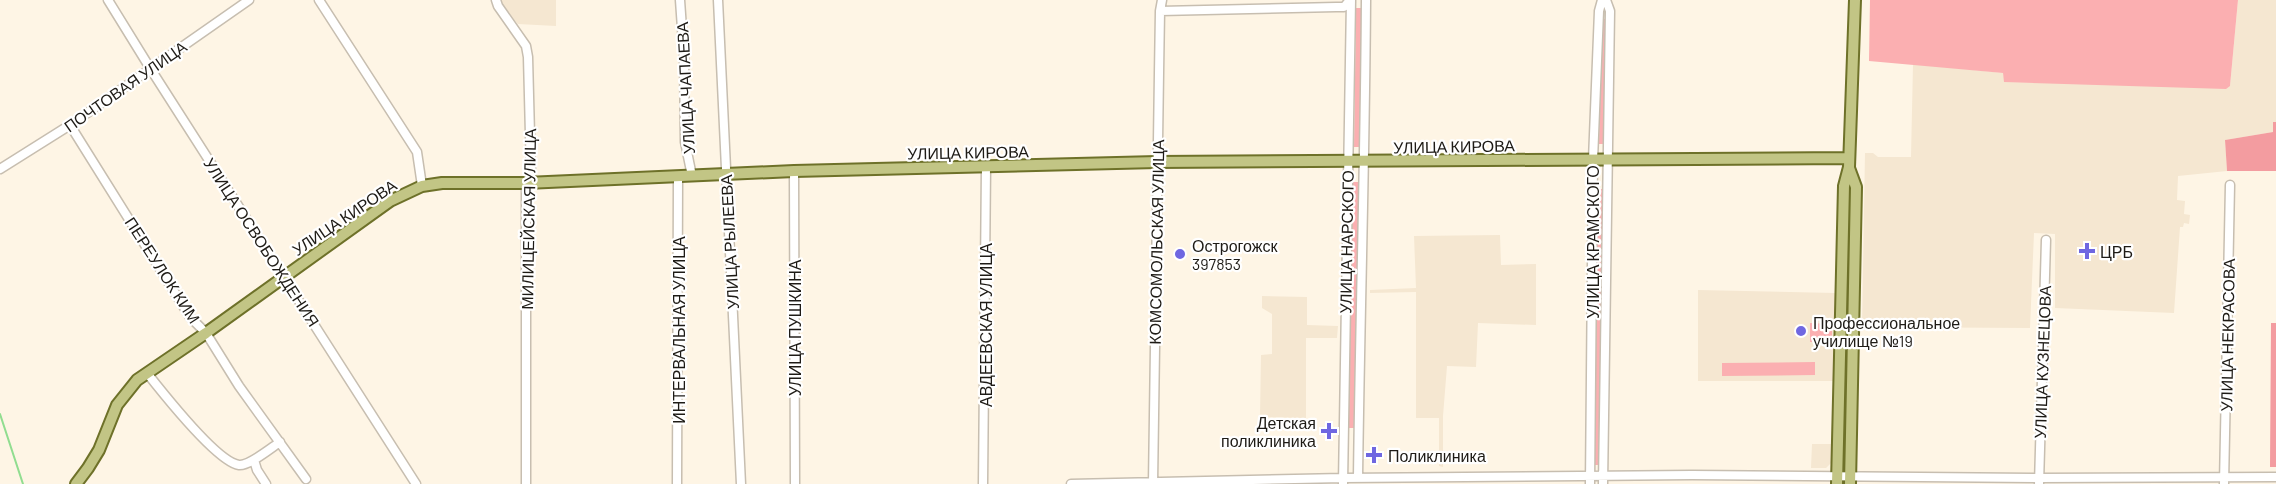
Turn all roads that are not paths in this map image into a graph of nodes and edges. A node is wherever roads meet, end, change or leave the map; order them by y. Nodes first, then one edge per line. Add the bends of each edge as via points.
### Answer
1 (108, 0) edge
2 (249, 0) edge
3 (319, 0) edge
4 (496, 0) edge
5 (680, 0) edge
6 (718, 0) edge
7 (1162, 0) edge
8 (1350, 0) edge
9 (1366, 0) edge
10 (1604, 0) edge
11 (1855, 0) edge
12 (1160, 11) junction
13 (150, 68) junction
14 (70, 125) junction
15 (1608, 159) junction
16 (1593, 160) junction
17 (1157, 162) junction
18 (1347, 162) junction
19 (1365, 162) junction
20 (1849, 163) junction
21 (986, 166) junction
22 (0, 169) edge
23 (794, 171) junction
24 (726, 175) junction
25 (678, 176) junction
26 (692, 176) junction
27 (526, 183) junction
28 (2230, 185) dead end
29 (422, 186) junction
30 (2046, 240) dead end
31 (284, 277) junction
32 (206, 333) junction
33 (147, 373) junction
34 (280, 442) junction
35 (254, 460) junction
36 (2276, 477) edge
37 (1358, 478) junction
38 (306, 479) dead end
39 (1590, 480) edge
40 (1603, 480) edge
41 (1837, 480) edge
42 (1850, 480) edge
43 (2224, 480) edge
44 (1343, 481) edge
45 (2039, 481) edge
46 (1153, 483) edge
47 (76, 484) edge
48 (266, 484) edge
49 (416, 484) edge
50 (526, 484) edge
51 (677, 484) edge
52 (741, 484) edge
53 (795, 484) edge
54 (983, 484) edge
55 (1071, 484) edge

1 - 13 street, УЛИЦА ОСВОБОЖДЕНИЯ
2 - 13 street, ПОЧТОВАЯ УЛИЦА
3 - 29 street via 417,152
4 - 27 street, МИЛИЦЕЙСКАЯ УЛИЦА via 526,46 528,57 531,178
5 - 26 street, УЛИЦА ЧАПАЕВА via 685,142
6 - 24 street, УЛИЦА РЫЛЕЕВА
7 - 12 street, КОМСОМОЛЬСКАЯ УЛИЦА
8 - 12 street via 1344,7
8 - 18 street, УЛИЦА НАРСКОГО
9 - 19 street, УЛИЦА НАРСКОГО
10 - 15 street, УЛИЦА КРАМСКОГО via 1610,12
10 - 16 street, УЛИЦА КРАМСКОГО via 1599,10
11 - 20 main road
12 - 17 street, КОМСОМОЛЬСКАЯ УЛИЦА
13 - 14 street, ПОЧТОВАЯ УЛИЦА
13 - 31 street, УЛИЦА ОСВОБОЖДЕНИЯ
14 - 22 street, ПОЧТОВАЯ УЛИЦА
14 - 32 street, ПЕРЕУЛОК КИМ via 179,301
15 - 16 main road, УЛИЦА КИРОВА
15 - 20 main road, УЛИЦА КИРОВА
15 - 40 street, УЛИЦА КРАМСКОГО
16 - 19 main road, УЛИЦА КИРОВА
16 - 39 street, УЛИЦА КРАМСКОГО
17 - 18 main road, УЛИЦА КИРОВА
17 - 21 main road, УЛИЦА КИРОВА
17 - 46 street, КОМСОМОЛЬСКАЯ УЛИЦА
18 - 19 main road, УЛИЦА КИРОВА
18 - 44 street, УЛИЦА НАРСКОГО
19 - 37 street, УЛИЦА НАРСКОГО
20 - 41 main road via 1844,186
20 - 42 main road via 1856,187
21 - 23 main road, УЛИЦА КИРОВА
21 - 54 street, АВДЕЕВСКАЯ УЛИЦА
23 - 24 main road, УЛИЦА КИРОВА
23 - 53 street, УЛИЦА ПУШКИНА
24 - 26 main road, УЛИЦА КИРОВА
24 - 52 street, УЛИЦА РЫЛЕЕВА
25 - 26 main road, УЛИЦА КИРОВА
25 - 27 main road, УЛИЦА КИРОВА
25 - 51 street, ИНТЕРВАЛЬНАЯ УЛИЦА
27 - 29 main road, УЛИЦА КИРОВА
27 - 50 street, МИЛИЦЕЙСКАЯ УЛИЦА
28 - 43 street, УЛИЦА НЕКРАСОВА
29 - 31 main road, УЛИЦА КИРОВА via 390,201
30 - 45 street, УЛИЦА КУЗНЕЦОВА
31 - 32 main road, УЛИЦА КИРОВА
31 - 49 street, УЛИЦА ОСВОБОЖДЕНИЯ
32 - 33 main road, УЛИЦА КИРОВА
32 - 34 street, ПЕРЕУЛОК КИМ
33 - 35 street via 217,451 241,465
33 - 47 main road, УЛИЦА КИРОВА via 123,395 94,460
34 - 35 street
34 - 38 street, ПЕРЕУЛОК КИМ
35 - 48 street
36 - 43 street
37 - 39 street
37 - 44 street
39 - 40 street
40 - 41 street
41 - 42 street
42 - 45 street
43 - 45 street
44 - 46 street
46 - 55 street

